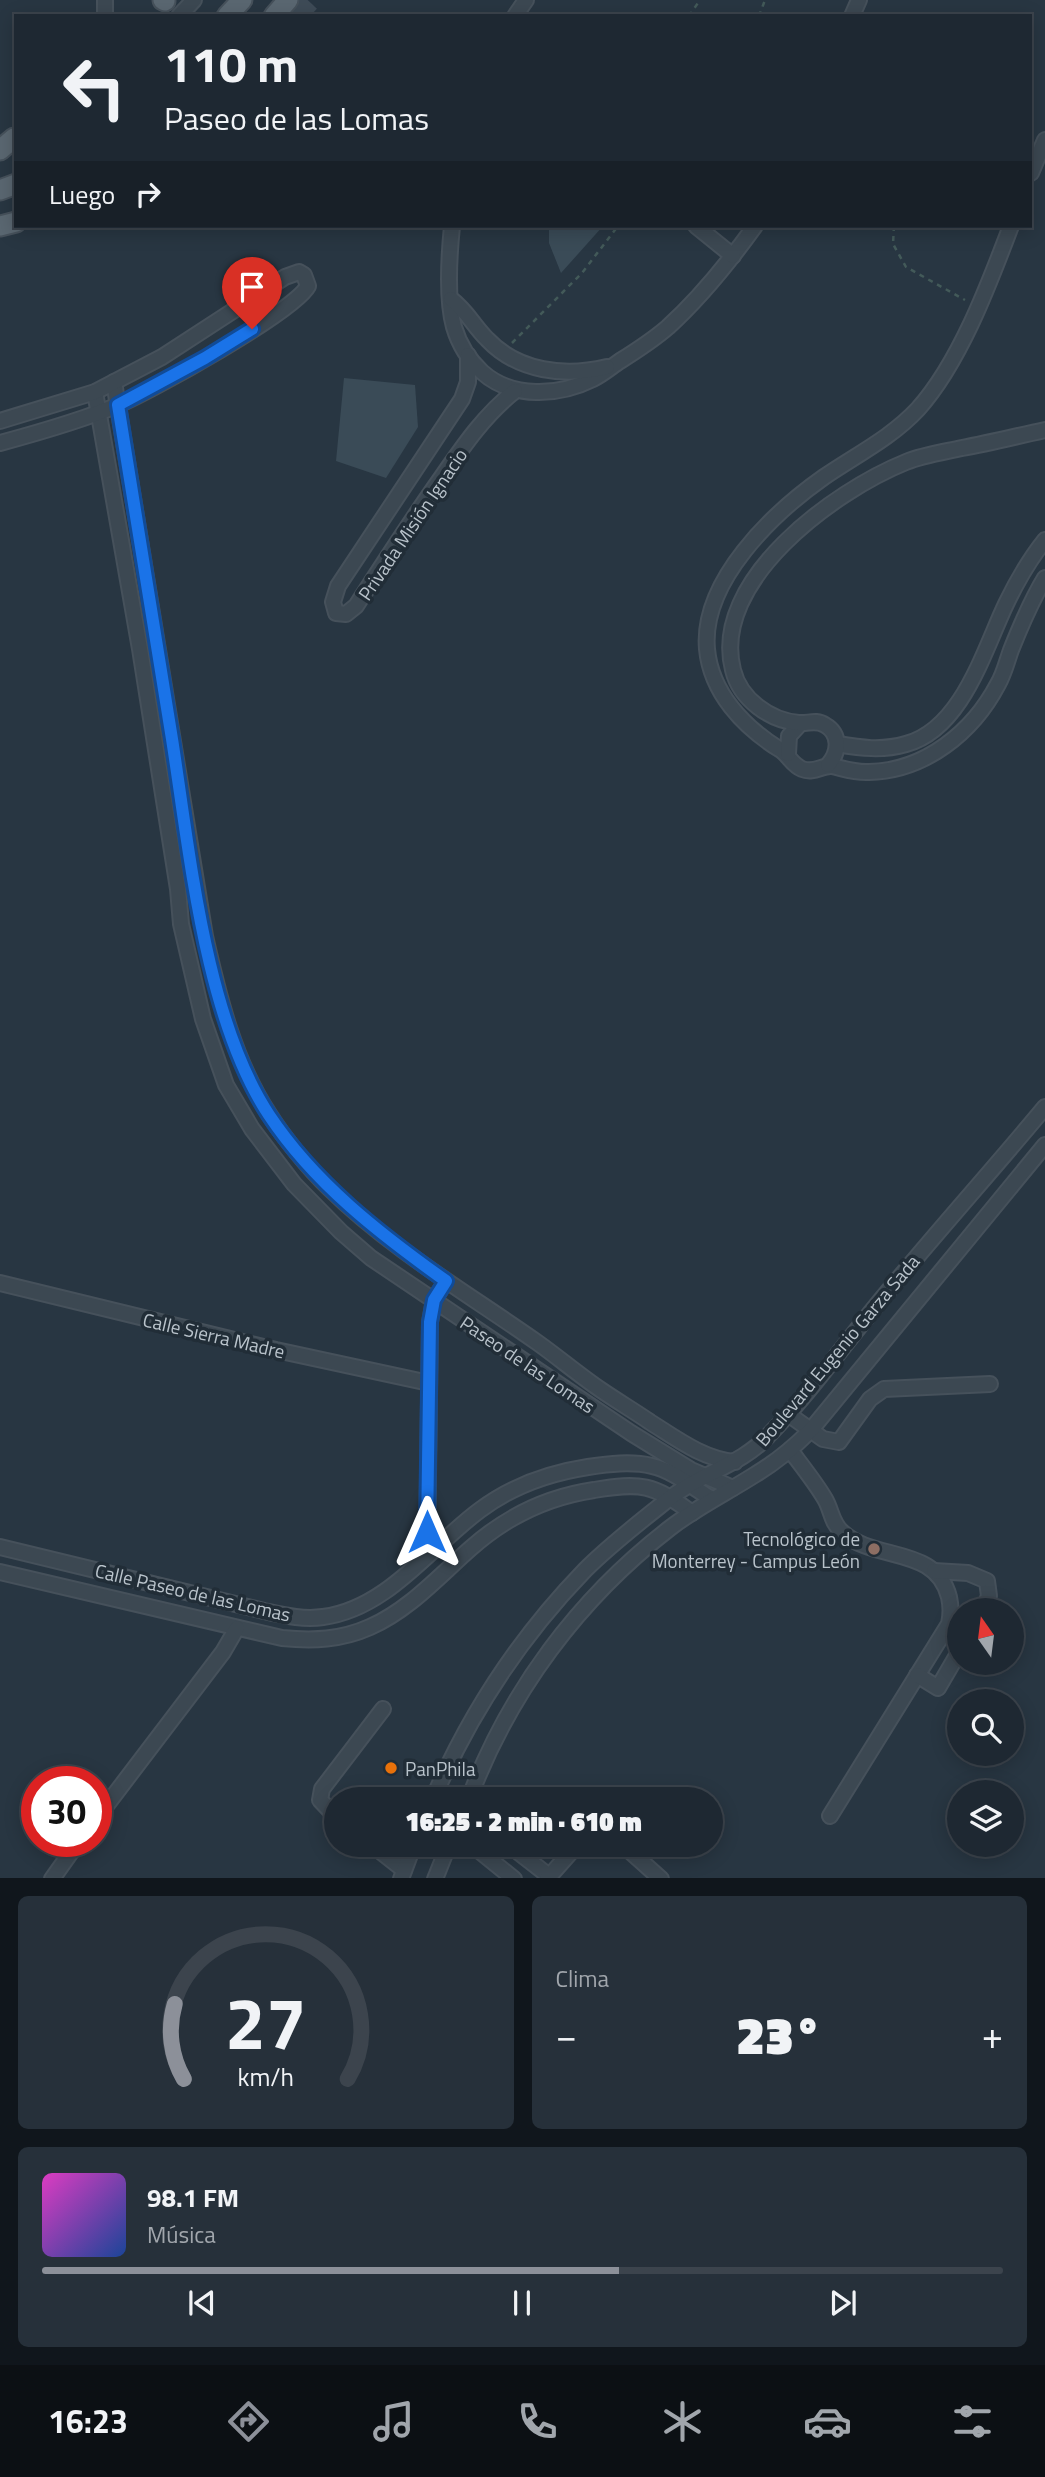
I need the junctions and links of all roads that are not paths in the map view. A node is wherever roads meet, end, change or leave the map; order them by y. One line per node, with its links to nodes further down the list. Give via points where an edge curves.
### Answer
1 (194, 0): 4 (street)
2 (242, 0): 5 (main road)
3 (288, 0): 6 (main road)
4 (181, 14)
5 (229, 14)
6 (276, 14)
7 (1045, 140): 8 (street)
8 (1032, 171)
9 (452, 228): 14 (street)
10 (698, 228): 13 (street)
11 (754, 228): 13 (street)
12 (1010, 228): 29 (street, via 978,307 920,407 894,432 825,476 779,513 726,579 710,609 707,652 715,680 742,721)
13 (733, 256): 16 (street, via 667,328)
14 (451, 299): 15 (street, via 453,325); 16 (street, via 502,353 526,366 580,371)
15 (468, 355): 18 (street, via 486,376); 18 (street, Privada Misión Ignacio, via 468,382 462,399 338,586 333,602 336,613 346,614 356,606 476,430)
16 (614, 365): 18 (street, via 563,390)
17 (114, 382): 19 (street); 20 (street, Paseo de las Lomas); 20 (street, via 162,357 289,275 299,272 307,279 308,286 296,301)
18 (515, 391)
19 (95, 392): 21 (street, Paseo de las Lomas); 22 (street)
20 (118, 405): 21 (street); 31 (street, Paseo de las Lomas)
21 (98, 412): 24 (street); 32 (street, Paseo de las Lomas)
22 (0, 421)
23 (1045, 430): 27 (street, via 909,460 873,476 809,519 763,568 735,614 729,637 733,671 739,686 764,711)
24 (0, 443)
25 (1045, 540): 28 (street, via 1020,575 973,678 946,718 909,744 874,750)
26 (1045, 578): 30 (street, via 999,682 974,720 953,741 916,762 885,771 850,771)
27 (801, 723): 28 (street, via 825,724); 29 (street, via 789,736)
28 (837, 744): 30 (street)
29 (788, 754): 30 (street, via 805,770)
30 (828, 765)
31 (195, 886): 32 (street); 35 (street, Paseo de las Lomas, via 214,977 237,1053 270,1116 328,1188)
32 (178, 889): 37 (street, Paseo de las Lomas, via 181,925 203,1019 238,1107 294,1184 341,1232)
33 (1045, 1107): 40 (street, Boulevard Eugenio Garza Sada)
34 (1045, 1145): 41 (street, Boulevard Eugenio Garza Sada)
35 (446, 1281): 37 (street); 43 (street, Paseo de las Lomas, via 675,1438 718,1460)
36 (0, 1283): 38 (street, Calle Sierra Madre)
37 (434, 1300): 38 (street); 45 (street, Paseo de las Lomas, via 631,1433)
38 (429, 1383): 53 (street)
39 (990, 1384): 41 (street, via 884,1389 870,1399 839,1442)
40 (788, 1414): 41 (street); 43 (street, Boulevard Eugenio Garza Sada, via 767,1438)
41 (810, 1431): 42 (street, Boulevard Eugenio Garza Sada)
42 (790, 1450): 47 (street, Boulevard Eugenio Garza Sada); 54 (street, via 830,1504 831,1518 850,1539)
43 (735, 1462): 45 (street, Boulevard Eugenio Garza Sada)
44 (565, 1471): 46 (street, Calle Paseo de las Lomas, via 608,1464 652,1465); 48 (street); 53 (street, Calle Paseo de las Lomas, via 499,1497)
45 (706, 1476): 46 (street, Boulevard Eugenio Garza Sada); 47 (street, Paseo de las Lomas)
46 (687, 1485): 49 (street, Boulevard Eugenio Garza Sada); 50 (street, Calle Paseo de las Lomas)
47 (733, 1488): 50 (street, Boulevard Eugenio Garza Sada)
48 (569, 1494): 49 (street, Calle Paseo de las Lomas, via 632,1485); 57 (street, Calle Paseo de las Lomas, via 505,1522 411,1601 371,1627 307,1640)
49 (671, 1497): 51 (street, Calle Paseo de las Lomas); 61 (street, Boulevard Eugenio Garza Sada, via 586,1570 533,1630 478,1710)
50 (712, 1499): 51 (street, Boulevard Eugenio Garza Sada)
51 (692, 1513): 62 (street, Boulevard Eugenio Garza Sada, via 615,1576 555,1641 514,1703)
52 (0, 1547): 53 (street, Calle Paseo de las Lomas, via 306,1618 343,1613 363,1604)
53 (427, 1554)
54 (934, 1571): 56 (street, via 968,1573 987,1581); 59 (street, via 947,1590 951,1617)
55 (0, 1572): 57 (street, Calle Paseo de las Lomas)
56 (988, 1598)
57 (237, 1628): 63 (street)
58 (947, 1673): 59 (street, via 938,1688)
59 (917, 1675): 65 (street)
60 (383, 1709): 64 (street, via 322,1789)
61 (439, 1787)
62 (474, 1787)
63 (112, 1798)
64 (324, 1804)
65 (830, 1816)
66 (67, 1857): 76 (street)
67 (384, 1857): 74 (street)
68 (409, 1857): 74 (street)
69 (444, 1857): 77 (street)
70 (487, 1857): 78 (street)
71 (524, 1857): 75 (street)
72 (566, 1857): 75 (street)
73 (637, 1857): 79 (street)
74 (402, 1874)
75 (548, 1877)
76 (52, 1878)
77 (435, 1878)
78 (514, 1878)
79 (661, 1878)

